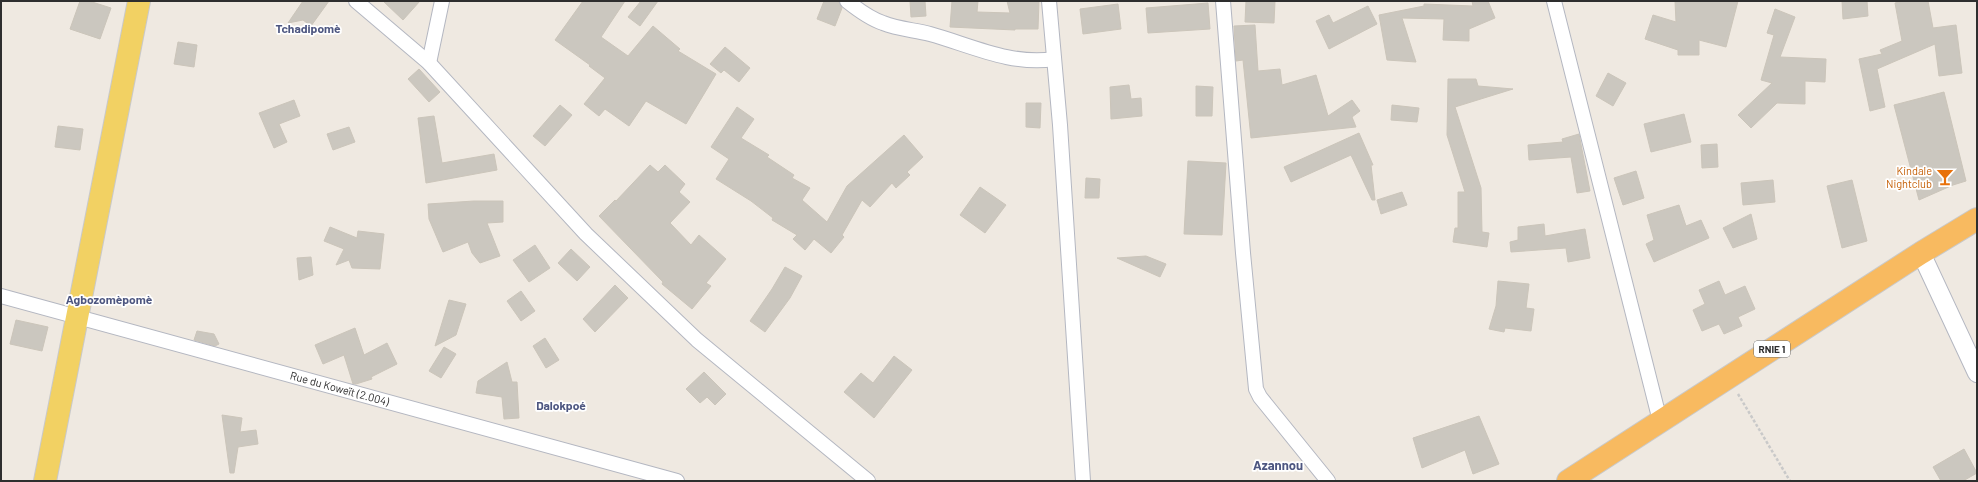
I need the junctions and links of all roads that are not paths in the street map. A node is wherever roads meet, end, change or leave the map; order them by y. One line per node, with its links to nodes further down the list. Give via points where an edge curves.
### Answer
1 (139, 1): 13 (main road)
2 (356, 1): 9 (street)
3 (442, 1): 9 (street)
4 (847, 1): 8 (street, via 881,23 897,28 930,34 1019,59 1037,62)
5 (1049, 1): 8 (street)
6 (1223, 1): 20 (street, via 1256,389)
7 (1554, 1): 15 (street)
8 (1054, 59): 19 (street)
9 (429, 63): 18 (street, via 586,234 691,334)
10 (1977, 219): 11 (highway, RNIE 1)
11 (1922, 253): 14 (street); 15 (highway, RNIE 1)
12 (1, 296): 13 (street, Rue du Koweït (2.004))
13 (76, 316): 16 (main road); 17 (street, Rue du Koweït (2.004))
14 (1977, 374)
15 (1660, 421): 21 (highway, RNIE 1)
16 (45, 481)
17 (677, 481)
18 (868, 481)
19 (1083, 481)
20 (1328, 481)
21 (1568, 481)

